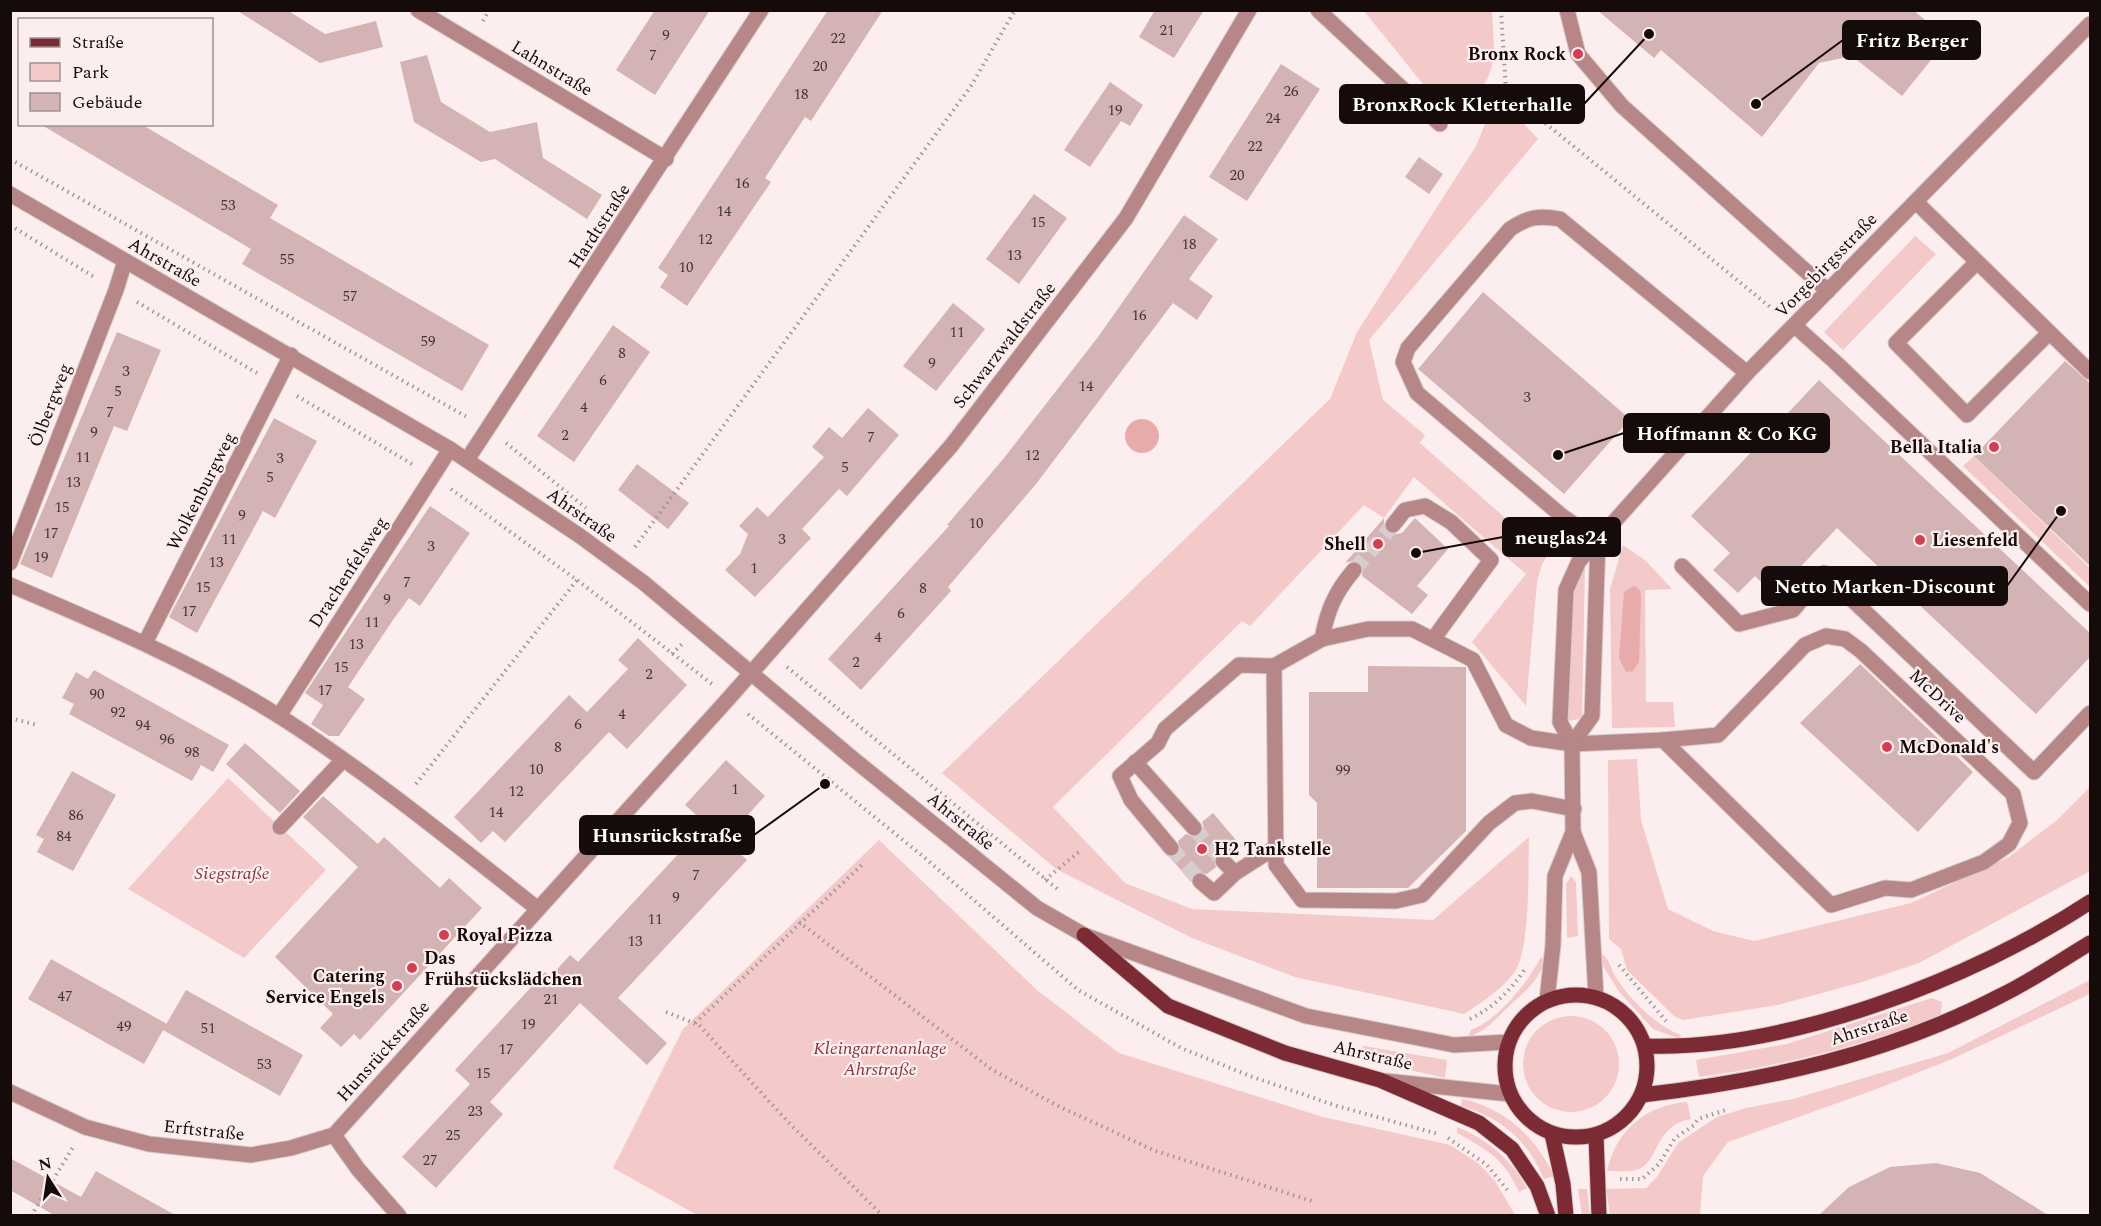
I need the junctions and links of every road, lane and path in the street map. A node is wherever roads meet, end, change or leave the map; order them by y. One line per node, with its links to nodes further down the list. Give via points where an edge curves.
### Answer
1 (418, 10): 11 (street, Lahnstraße)
2 (761, 10): 11 (street, Hardtstraße)
3 (1015, 10): 26 (path, via 971,86)
4 (1249, 10): 37 (street, Schwarzwaldstraße, via 1126,218 951,446)
5 (1318, 10): 10 (street)
6 (1501, 10): 9 (path)
7 (1567, 10): 16 (street, via 1578,54 1622,106)
8 (2091, 24): 13 (street, Vorgebirgsstraße)
9 (1506, 91): 10 (path); 17 (path)
10 (1440, 124)
11 (666, 159): 23 (street, Hardtstraße)
12 (10, 194): 14 (street, Ahrstraße)
13 (1916, 201): 15 (street); 16 (street, Vorgebirgsstraße)
14 (124, 261): 19 (street, Ahrstraße); 27 (street, Ölbergweg)
15 (1976, 262): 18 (street); 18 (street, via 1896,343 1967,415)
16 (1828, 291): 17 (street, Vorgebirgsstraße)
17 (1795, 326): 21 (street, Vorgebirgsstraße); 32 (street)
18 (2049, 333): 20 (street)
19 (291, 355): 22 (street, Ahrstraße); 35 (street, Wolkenburgweg)
20 (2091, 372)
21 (1747, 373): 25 (street, Vorgebirgsstraße); 25 (street, via 1560,219 1541,215 1510,229 1408,348 1403,362 1417,393 1562,516)
22 (450, 449): 23 (street, Ahrstraße); 39 (street, Drachenfelsweg)
23 (467, 460): 37 (street, Ahrstraße, via 644,583)
24 (1393, 525): 33 (street, via 1405,510 1425,506 1451,522 1491,560)
25 (1598, 541): 43 (street, via 1592,716); 43 (street, Vorgebirgsstraße, via 1579,561 1566,590 1560,722)
26 (634, 547)
27 (10, 563)
28 (1682, 566): 38 (street, via 1739,624 1793,610 1824,573 2034,772)
29 (1354, 570): 34 (street, via 1338,589 1327,612)
30 (577, 580): 46 (path)
31 (10, 585): 35 (street)
32 (2091, 604)
33 (1434, 638): 34 (street, via 1412,628 1368,629); 43 (street, via 1473,660 1506,725 1531,738)
34 (1322, 639): 36 (street)
35 (145, 643): 39 (street)
36 (1275, 666): 45 (street, via 1239,665 1165,729 1158,743); 51 (street)
37 (751, 674): 60 (street, Hunsrückstraße); 62 (street, Ahrstraße, via 1037,908)
38 (2091, 713)
39 (279, 716): 44 (street)
40 (10, 718): 41 (path)
41 (37, 725)
42 (1663, 740): 42 (street, McDrive, via 1718,735 1805,645 1826,636 1845,639 2013,794 2020,823 2009,844 1984,862 1911,890 1885,888 1831,905); 43 (street)
43 (1572, 744): 47 (street, Vorgebirgsstraße)
44 (342, 761): 46 (street); 48 (street)
45 (1135, 762): 49 (street); 52 (street, via 1120,776 1131,800)
46 (401, 802): 60 (street)
47 (1574, 809): 50 (street, Vorgebirgsstraße); 51 (street, via 1532,801 1515,803 1489,823 1422,895 1396,901 1302,900 1276,865)
48 (280, 827)
49 (1194, 828)
50 (1573, 832): 65 (street, Vorgebirgsstraße, via 1589,872); 66 (street, Vorgebirgsstraße, via 1555,876)
51 (1276, 847): 56 (street)
52 (1171, 848)
53 (1081, 850): 57 (path)
54 (1223, 861): 56 (street)
55 (865, 862): 61 (path)
56 (1234, 873): 58 (street, via 1214,893)
57 (1046, 880)
58 (1200, 881)
59 (2091, 902): 71 (main road, Ahrstraße, via 1988,960 1897,999 1775,1033 1685,1047)
60 (538, 909): 79 (street, Hunsrückstraße)
61 (799, 922): 68 (path); 84 (path, via 991,1070 1046,1100 1153,1150)
62 (1084, 934): 70 (street, Ahrstraße, via 1306,1016 1454,1046); 72 (main road, Ahrstraße, via 1167,1006 1285,1053)
63 (2091, 943): 75 (main road, Ahrstraße, via 2000,997 1911,1036 1788,1073)
64 (1617, 963): 69 (path)
65 (1596, 997): 66 (main road, via 1571,995); 71 (main road, via 1612,1004 1632,1021)
66 (1547, 1000): 70 (main road, via 1516,1026)
67 (666, 1012): 68 (path)
68 (695, 1023): 87 (path)
69 (1673, 1028)
70 (1508, 1042): 74 (main road, via 1504,1062)
71 (1645, 1046): 75 (main road, via 1647,1079)
72 (1380, 1080): 74 (street, Ahrstraße); 88 (main road, via 1479,1123 1512,1149 1537,1186)
73 (10, 1092): 77 (street, Erftstraße)
74 (1509, 1094): 78 (main road, via 1521,1112)
75 (1641, 1095): 80 (main road, via 1626,1117)
76 (1698, 1119): 82 (path, via 1675,1138 1659,1164 1642,1179)
77 (85, 1127): 79 (street, Erftstraße, via 149,1144 251,1155); 85 (path)
78 (1552, 1134): 80 (main road, via 1575,1138); 89 (main road)
79 (334, 1135): 86 (street)
80 (1596, 1135): 90 (main road)
81 (1448, 1138): 83 (path, via 1487,1165)
82 (1613, 1179)
83 (1515, 1200)
84 (1315, 1202)
85 (31, 1215)
86 (399, 1215)
87 (883, 1215)
88 (1548, 1215)
89 (1566, 1215)
90 (1599, 1215)

